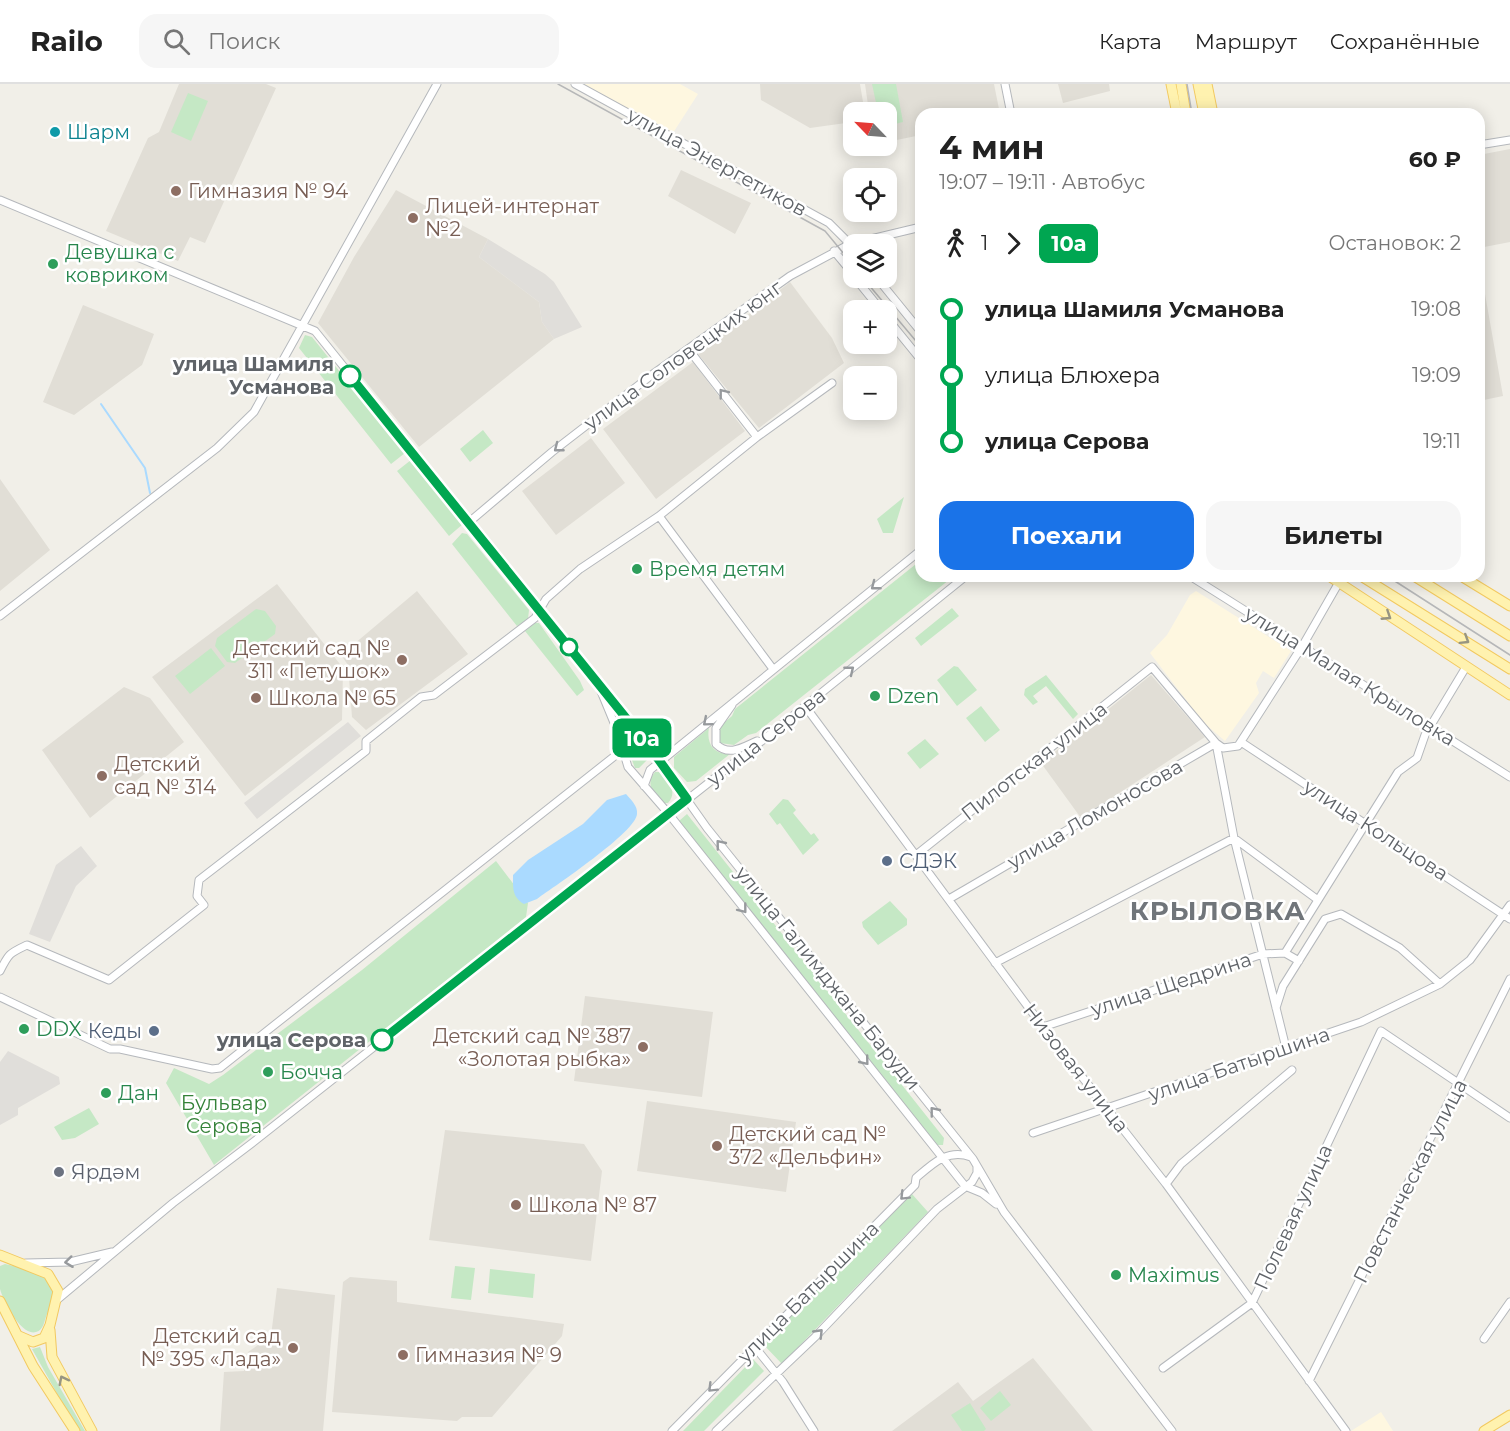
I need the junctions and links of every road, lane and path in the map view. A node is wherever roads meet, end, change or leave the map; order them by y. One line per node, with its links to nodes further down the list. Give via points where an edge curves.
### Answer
1 (437, 84): 26 (street)
2 (575, 84): 18 (street, улица Энергетиков, via 829,223)
3 (1005, 84): 8 (street)
4 (1171, 84): 9 (main road)
5 (1180, 84): 10 (main road)
6 (1197, 84): 11 (main road)
7 (1207, 84): 12 (main road)
8 (1010, 108)
9 (1176, 108)
10 (1185, 108)
11 (1203, 108)
12 (1212, 108)
13 (1510, 140): 14 (street)
14 (1485, 144)
15 (0, 200): 26 (street, улица Галимджана Баруди)
16 (915, 229): 17 (street, улица Соловецких юнг)
17 (896, 234)
18 (843, 237)
19 (843, 248): 20 (street, улица Соловецких юнг)
20 (834, 251): 21 (street); 28 (street, улица Соловецких юнг, via 790,276)
21 (843, 262)
22 (864, 288): 24 (street)
23 (885, 288): 25 (street)
24 (873, 300)
25 (915, 325)
26 (302, 326): 33 (street, улица Галимджана Баруди, via 315,331); 44 (street, via 254,412 233,435)
27 (897, 331): 29 (street)
28 (688, 350): 31 (street, one-way to 28); 33 (street, улица Соловецких юнг, one-way to 33, via 594,420)
29 (915, 353)
30 (832, 383): 31 (street)
31 (757, 437): 32 (street)
32 (659, 516): 43 (street, via 580,569 546,599); 48 (street)
33 (468, 523): 43 (street, улица Галимджана Баруди)
34 (915, 555): 48 (street, one-way to 48)
35 (959, 582): 53 (street, улица Серова, one-way to 35)
36 (1200, 582): 46 (street, улица Малая Крыловка)
37 (1336, 582): 41 (main road)
38 (1371, 582): 49 (main road, one-way to 49)
39 (1424, 582): 45 (main road)
40 (1471, 582): 42 (main road)
41 (1338, 584): 46 (street); 47 (main road, one-way to 47)
42 (1510, 606)
43 (539, 611): 50 (street, улица Галимджана Баруди); 75 (street, via 434,695 421,697 366,741 366,751 199,880 196,896 204,905 109,980 27,945 8,955)
44 (0, 616)
45 (1510, 636)
46 (1303, 645): 54 (street, улица Малая Крыловка); 56 (street)
47 (1466, 667): 51 (main road); 54 (street)
48 (773, 669): 52 (street)
49 (1510, 669)
50 (593, 676): 59 (street, улица Галимджана Баруди); 61 (street, улица Галимджана Баруди, via 628,767)
51 (1510, 695)
52 (736, 697): 55 (street, via 716,728 716,744 734,751); 59 (street, one-way to 59)
53 (805, 706): 55 (street, улица Серова); 66 (street, Низовая улица)
54 (1430, 727): 60 (street, улица Малая Крыловка); 64 (street, via 1417,758 1398,772)
55 (768, 736): 62 (street, улица Серова)
56 (1241, 742): 57 (street, улица Ломоносова, via 1230,749); 64 (street, улица Кольцова)
57 (1216, 743): 65 (street); 66 (street, Пилотская улица, via 1152,667); 67 (street, улица Ломоносова)
58 (616, 754): 78 (street, via 220,1068 110,1049)
59 (660, 761): 61 (street, via 650,770); 62 (street, улица Галимджана Баруди)
60 (1510, 777)
61 (644, 786): 63 (street, улица Галимджана Баруди)
62 (687, 799): 63 (street, улица Серова); 87 (street, улица Галимджана Баруди, one-way to 62)
63 (668, 813): 88 (street, улица Галимджана Баруди, one-way to 88); 93 (street, улица Серова)
64 (1366, 824): 68 (street); 70 (street, улица Кольцова)
65 (1234, 838): 68 (street); 72 (street); 74 (street)
66 (916, 855): 67 (street, Низовая улица)
67 (949, 899): 74 (street, Низовая улица)
68 (1318, 900): 71 (street)
69 (1510, 905): 70 (street)
70 (1507, 916): 77 (street, via 1470,960)
71 (1285, 953): 72 (street, улица Щедрина); 73 (street)
72 (1263, 954): 79 (street); 80 (street, улица Щедрина)
73 (1299, 961): 77 (street, via 1325,919 1341,914 1400,948); 79 (street, via 1283,986)
74 (995, 963): 80 (street, Низовая улица)
75 (0, 971)
76 (1510, 979): 83 (street, Повстанческая улица)
77 (1440, 984): 81 (street, улица Батыршина, via 1361,1022)
78 (0, 997)
79 (1275, 1010): 81 (street)
80 (1042, 1026): 84 (street, Низовая улица)
81 (1286, 1048): 84 (street, улица Батыршина)
82 (1292, 1070): 90 (street, via 1181,1164)
83 (1459, 1084): 85 (street); 100 (street, Полевая улица, via 1381,1031); 107 (street, Повстанческая улица)
84 (1107, 1109): 86 (street, улица Батыршина); 90 (street, Низовая улица)
85 (1510, 1118)
86 (1034, 1132)
87 (971, 1156): 88 (street); 89 (street, улица Галимджана Баруди)
88 (944, 1157): 91 (street, улица Галимджана Баруди); 104 (street, улица Батыршина, one-way to 104, via 916,1178 915,1185)
89 (976, 1164): 91 (street, via 976,1176); 92 (street, улица Галимджана Баруди)
90 (1166, 1184): 100 (street, Низовая улица)
91 (965, 1186): 92 (street, via 987,1197); 106 (street, улица Батыршина, one-way to 91, via 937,1209)
92 (1004, 1212): 114 (street)
93 (112, 1252): 95 (street, улица Серова, one-way to 95, via 70,1262); 97 (street, улица Серова)
94 (0, 1255): 95 (main road)
95 (22, 1262): 96 (main road); 97 (main road, via 48,1274 56,1283)
96 (0, 1263)
97 (58, 1299): 101 (main road)
98 (0, 1300): 102 (main road)
99 (1510, 1302): 103 (street)
100 (1252, 1304): 105 (street, Полевая улица); 107 (street, Низовая улица)
101 (50, 1325): 102 (main road, via 44,1338 37,1342); 110 (main road, one-way to 101, via 52,1357)
102 (19, 1336): 109 (main road, via 33,1366)
103 (1484, 1340)
104 (753, 1346): 106 (street); 111 (street, улица Батыршина, one-way to 111)
105 (1163, 1368)
106 (776, 1373): 112 (street, улица Батыршина); 113 (street)
107 (1309, 1381): 115 (street, Низовая улица)
108 (1510, 1414): 116 (main road)
109 (75, 1431)
110 (92, 1431)
111 (672, 1431)
112 (716, 1431)
113 (814, 1431)
114 (1172, 1431)
115 (1346, 1431)
116 (1484, 1431)

